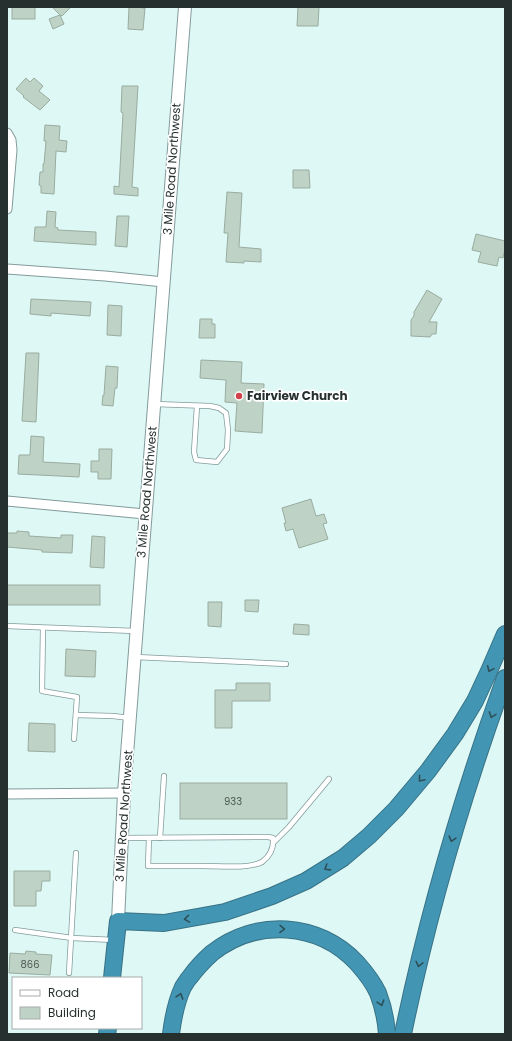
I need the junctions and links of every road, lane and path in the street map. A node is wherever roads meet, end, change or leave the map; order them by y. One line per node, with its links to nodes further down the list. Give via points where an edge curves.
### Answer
1 (185, 7): 5 (main road, 3 Mile Road Northwest)
2 (7, 133): 3 (street, via 12,150)
3 (7, 209)
4 (7, 269): 5 (street)
5 (164, 282): 6 (main road, 3 Mile Road Northwest)
6 (154, 404): 7 (lane); 9 (main road, 3 Mile Road Northwest)
7 (197, 406): 7 (lane, via 219,408 226,413 227,449 217,462 196,460 194,452)
8 (7, 501): 9 (street)
9 (145, 514): 12 (main road, 3 Mile Road Northwest)
10 (7, 626): 11 (lane)
11 (43, 628): 12 (lane); 17 (lane, via 42,691 77,697)
12 (137, 631): 14 (main road, 3 Mile Road Northwest)
13 (505, 634): 29 (highway, one-way to 29, via 475,701 455,734 396,809 343,858 306,881 225,912 164,923)
14 (135, 658): 15 (lane); 18 (main road, 3 Mile Road Northwest)
15 (286, 664)
16 (505, 678): 37 (highway, one-way to 37, via 459,814 436,895)
17 (76, 715): 18 (lane); 19 (lane)
18 (130, 718): 22 (main road, 3 Mile Road Northwest)
19 (74, 739)
20 (164, 776): 26 (lane)
21 (329, 779): 27 (lane)
22 (124, 793): 23 (street); 24 (main road, 3 Mile Road Northwest)
23 (7, 794)
24 (122, 838): 25 (lane); 29 (main road, 3 Mile Road Northwest)
25 (149, 838): 26 (lane); 27 (lane, via 148,866 248,866 261,862 270,855)
26 (160, 838): 27 (lane, via 268,837 273,838)
27 (274, 842)
28 (76, 853): 31 (lane)
29 (118, 921): 32 (highway, 3 Mile Road Northwest)
30 (14, 930): 31 (lane)
31 (72, 938): 32 (lane); 33 (lane)
32 (116, 940): 34 (highway, 3 Mile Road Northwest)
33 (69, 973)
34 (112, 977)
35 (171, 1034): 36 (highway, one-way to 36, via 183,986 199,964 222,945 244,934 286,929 309,933 350,955 367,974 378,992 386,1019)
36 (387, 1034)
37 (403, 1034)

